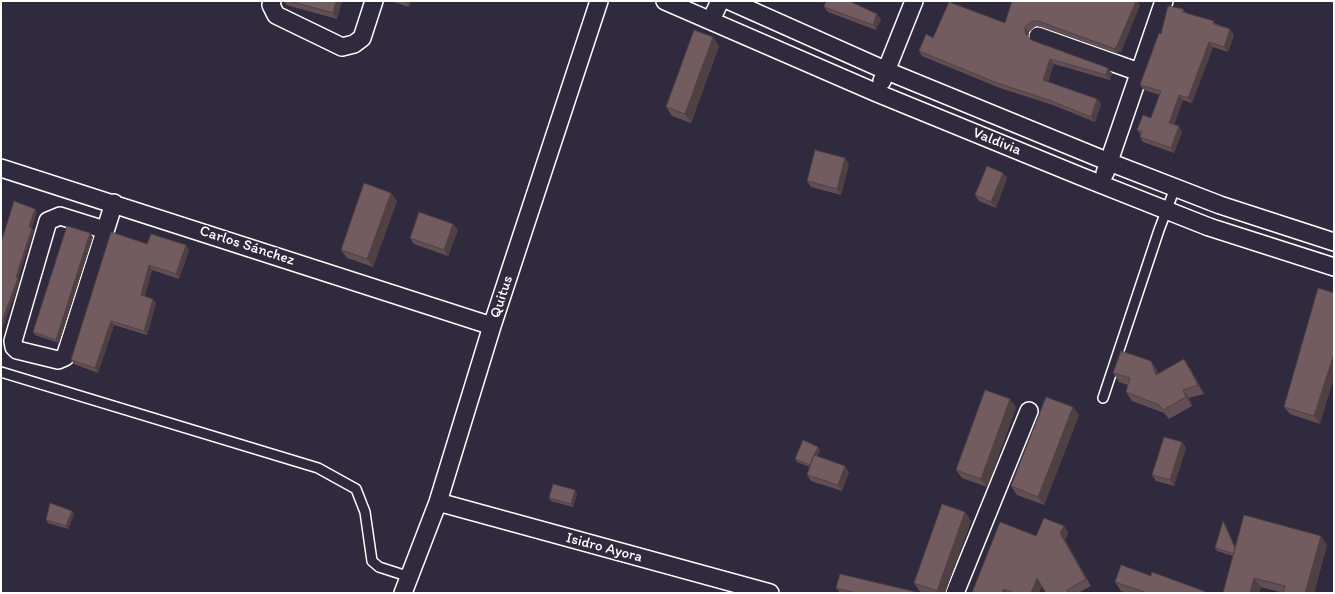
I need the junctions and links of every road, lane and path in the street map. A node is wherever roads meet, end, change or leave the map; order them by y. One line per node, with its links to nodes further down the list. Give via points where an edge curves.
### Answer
1 (272, 1): 2 (street, via 276,15 342,47 354,44 362,38)
2 (374, 1)
3 (599, 1): 23 (street, Quitus)
4 (665, 1): 9 (street, Valdivia)
5 (720, 1): 9 (street)
6 (730, 1): 11 (street, Valdivia)
7 (914, 1): 11 (street)
8 (1161, 2): 12 (street)
9 (711, 20): 13 (street, Valdivia)
10 (1038, 36): 12 (street)
11 (887, 71): 13 (street); 14 (street, Valdivia)
12 (1139, 72): 14 (street)
13 (877, 93): 16 (street, Valdivia)
14 (1109, 162): 16 (street); 17 (street, Valdivia)
15 (1, 168): 18 (street, Carlos Sánchez)
16 (1101, 184): 19 (street, Valdivia)
17 (1175, 188): 19 (lane); 21 (street, Valdivia)
18 (114, 204): 20 (street); 23 (street, Carlos Sánchez)
19 (1166, 210): 22 (street, Valdivia, via 1209,227); 25 (lane)
20 (105, 230): 20 (street, via 66,357 58,360 17,350 13,341 48,221 60,216)
21 (1334, 242)
22 (1334, 267)
23 (492, 326): 27 (street, Quitus)
24 (1, 372): 28 (lane, via 318,468 356,489 365,512 372,561 379,567)
25 (1103, 398)
26 (1029, 411): 31 (street)
27 (438, 502): 28 (street, Quitus); 30 (street, Isidro Ayora)
28 (410, 577): 29 (street, Quitus)
29 (403, 593)
30 (770, 593)
31 (955, 593)

